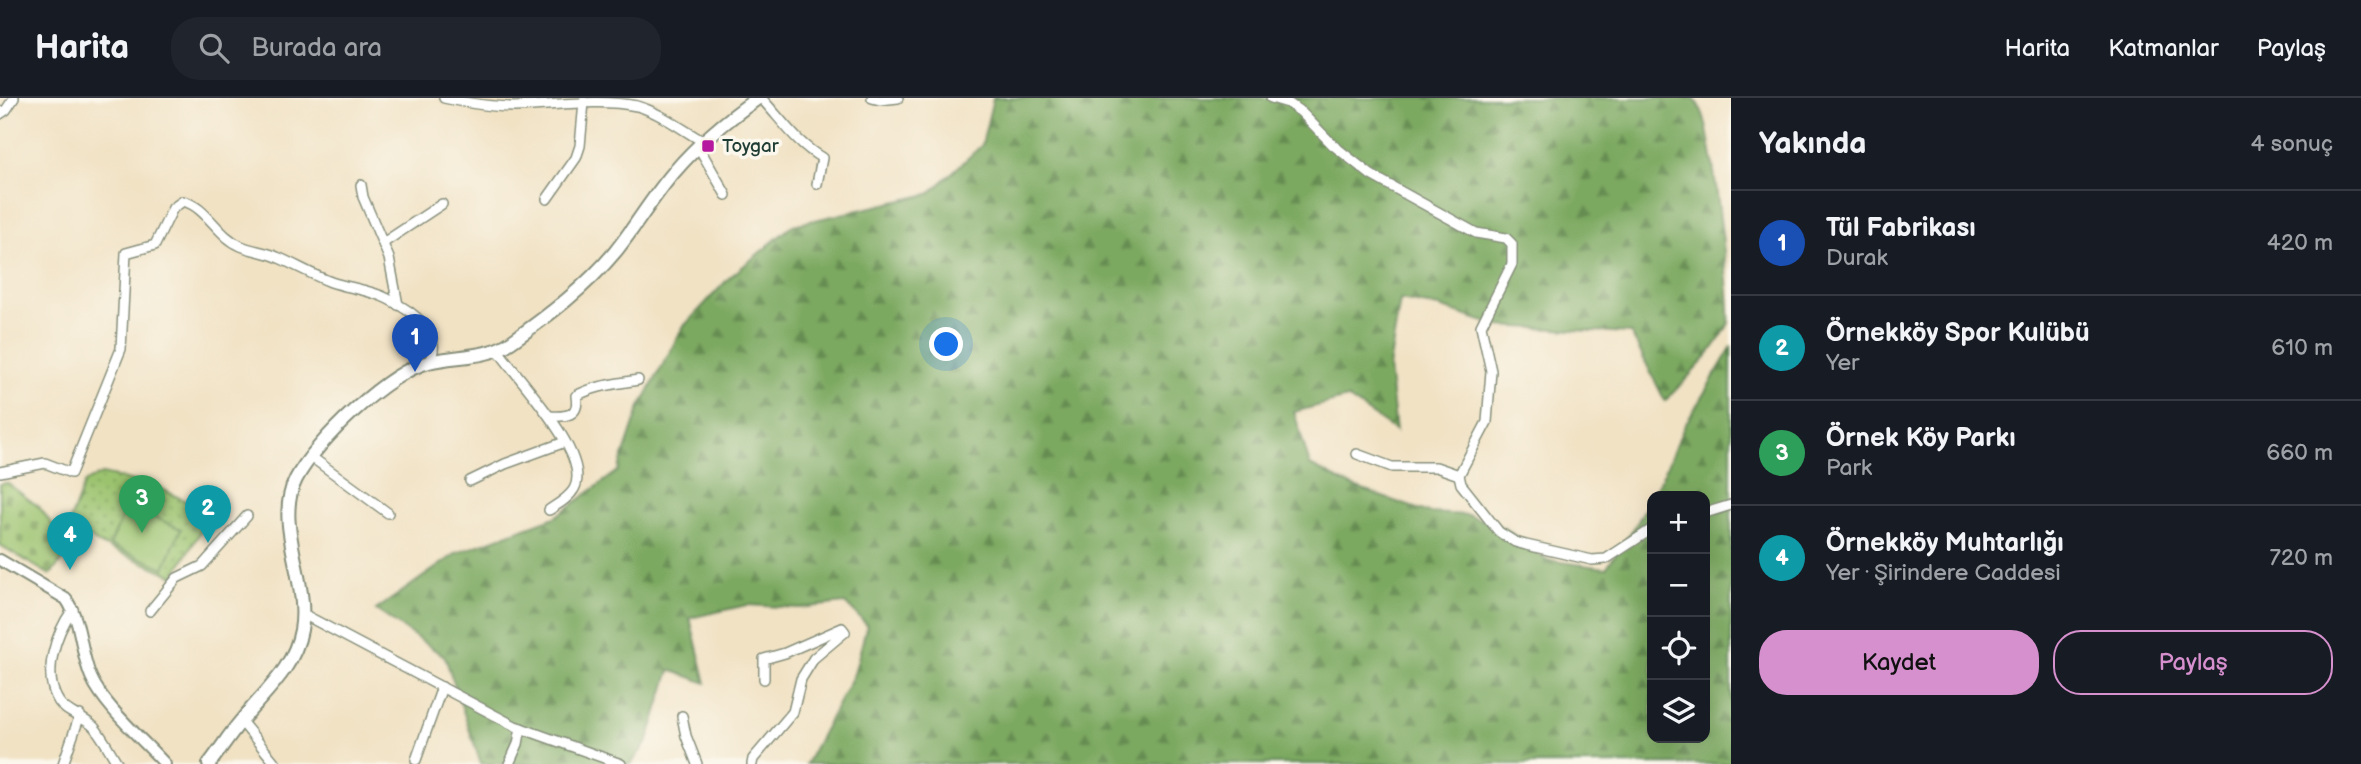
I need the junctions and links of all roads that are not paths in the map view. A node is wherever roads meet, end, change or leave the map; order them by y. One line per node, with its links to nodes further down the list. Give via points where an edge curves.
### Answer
1 (14, 98): 8 (street)
2 (444, 98): 7 (street, via 512,107)
3 (760, 98): 9 (main road); 11 (street, via 790,134 822,158)
4 (872, 98): 5 (street)
5 (898, 98)
6 (1270, 98): 25 (street, via 1301,112 1371,176 1476,233 1506,238 1512,244 1512,264 1481,326 1492,371 1487,422)
7 (584, 102): 9 (street, via 637,106); 13 (street, via 576,158)
8 (0, 114)
9 (701, 144): 12 (street); 17 (main road, via 674,172 614,253 544,318)
10 (362, 184): 15 (street)
11 (817, 184)
12 (726, 195)
13 (547, 199)
14 (442, 204): 15 (street)
15 (383, 243): 16 (street)
16 (398, 305): 18 (street, via 431,334 435,344); 24 (street, via 239,246 195,204 183,201 173,208 155,245 126,253 121,349 71,473 45,463)
17 (498, 349): 18 (main road); 20 (street)
18 (429, 362): 23 (main road, via 403,373 360,406)
19 (638, 380): 20 (street, via 583,392 576,396 576,409 569,416)
20 (550, 416): 21 (street)
21 (565, 442): 26 (street); 28 (street, via 574,459 576,487)
22 (1357, 454): 25 (street, via 1392,467 1436,467)
23 (310, 456): 30 (street); 38 (main road, via 293,487 288,513)
24 (0, 472)
25 (1459, 475): 32 (street, via 1461,484 1499,532 1515,542 1598,560 1612,557)
26 (470, 481)
27 (1731, 505): 29 (street)
28 (549, 510)
29 (1710, 511)
30 (388, 513)
31 (247, 516): 37 (street, via 202,566 177,578)
32 (1647, 532)
33 (0, 560): 35 (street)
34 (0, 569): 35 (street)
35 (21, 573): 36 (street, via 66,599)
36 (73, 609): 41 (street, via 54,645 52,673 60,704); 49 (street, via 91,677)
37 (150, 611)
38 (303, 614): 40 (street); 43 (main road, via 288,666)
39 (764, 679): 54 (street, via 764,659 842,628 845,632 814,658 801,679 793,712)
40 (442, 687): 44 (street); 45 (street)
41 (80, 715): 47 (street); 48 (street, via 96,729)
42 (682, 716): 53 (street)
43 (241, 721): 50 (main road); 51 (street)
44 (521, 728): 46 (street); 52 (street)
45 (416, 760)
46 (616, 763)
47 (64, 764)
48 (118, 764)
49 (164, 764)
50 (209, 764)
51 (276, 764)
52 (509, 764)
53 (697, 764)
54 (752, 764)

